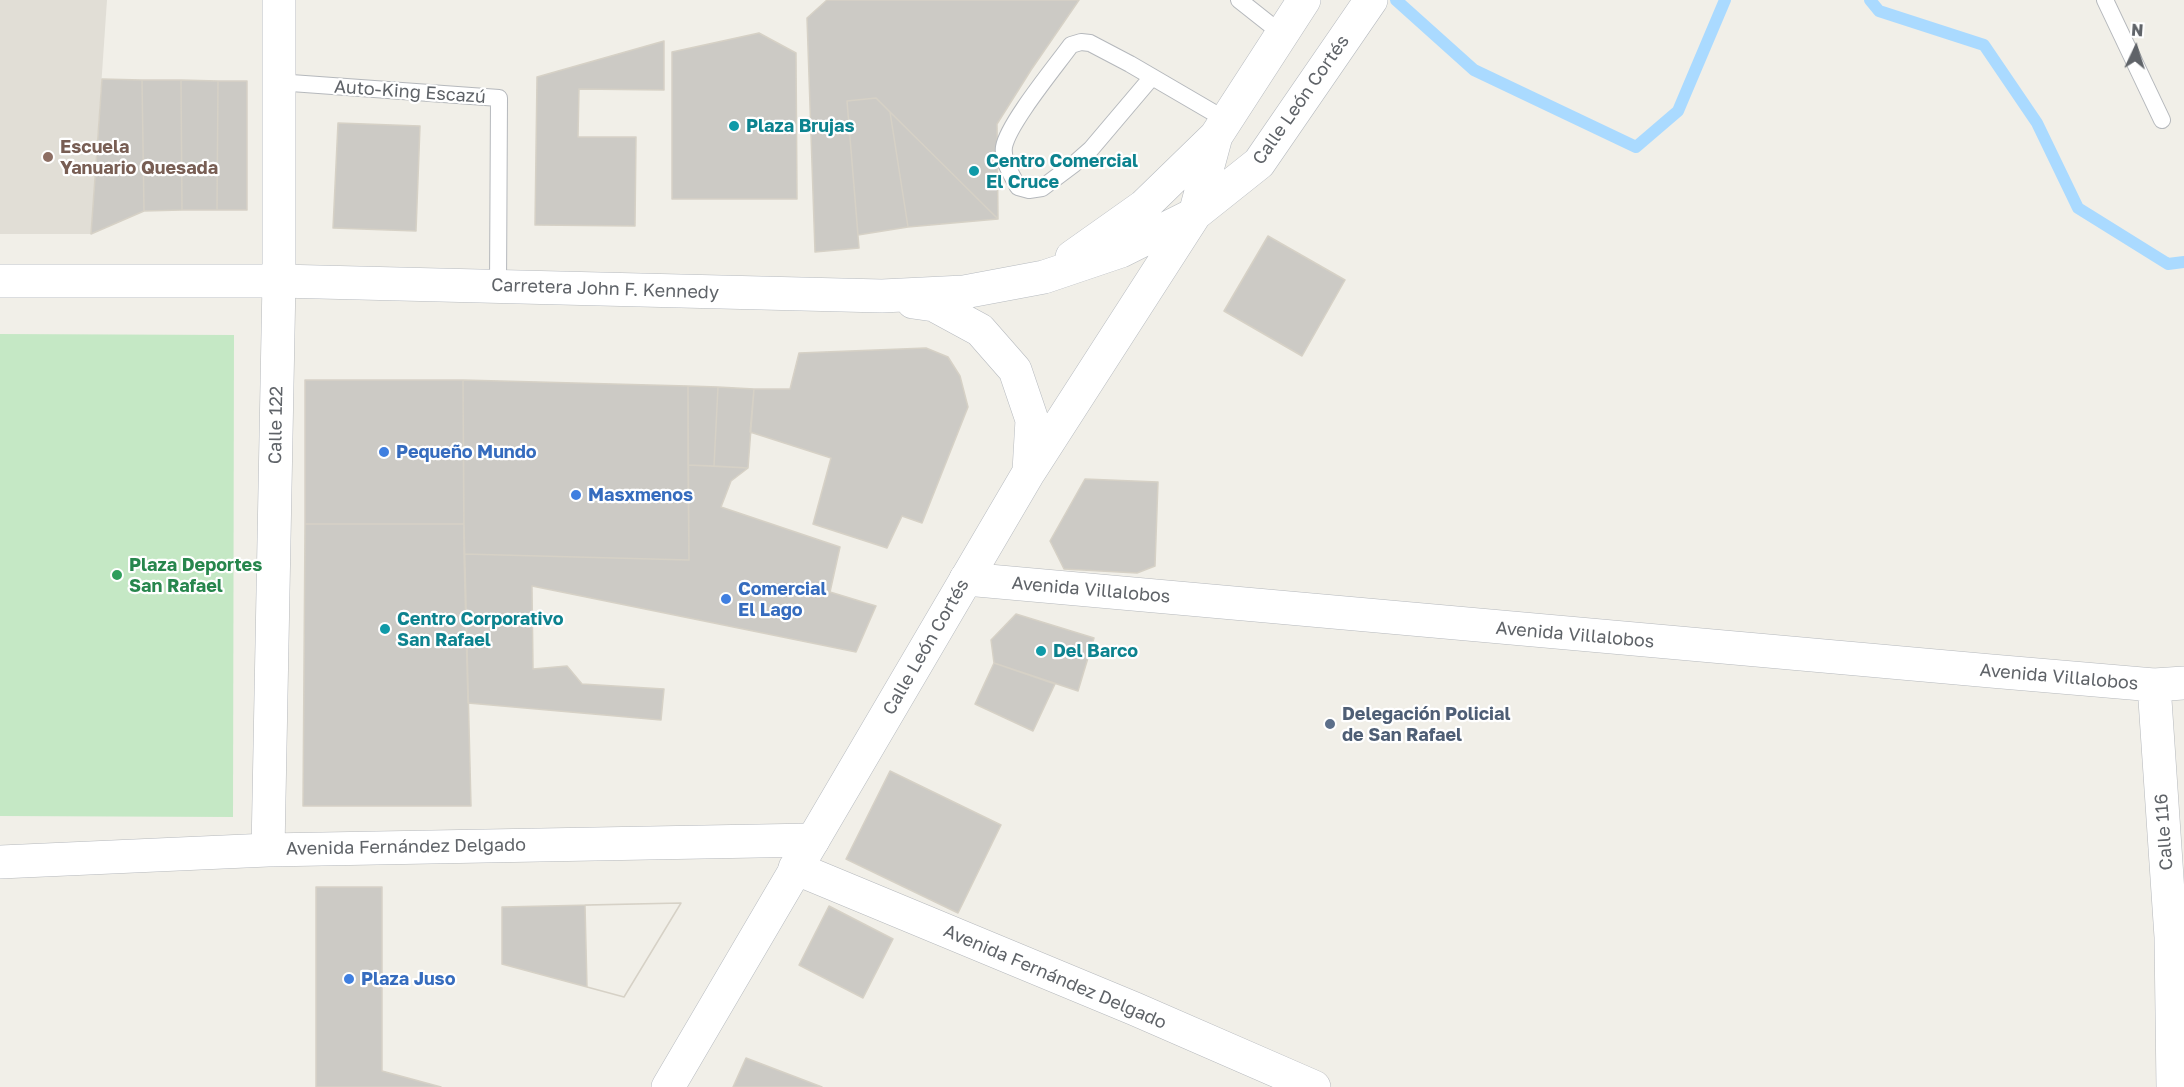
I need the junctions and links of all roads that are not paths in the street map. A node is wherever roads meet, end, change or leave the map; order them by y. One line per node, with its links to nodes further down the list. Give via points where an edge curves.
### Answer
1 (279, 0): 8 (street, Calle 122)
2 (1239, 0): 6 (lane)
3 (1304, 0): 6 (street, Calle León Cortés)
4 (1371, 0): 11 (street, Calle León Cortés, via 1258,163)
5 (2105, 0): 9 (lane)
6 (1282, 34): 10 (street, Calle León Cortés)
7 (1152, 77): 7 (lane, via 1091,149 1061,175 1042,188 1018,187 1007,166 1004,149 1010,130 1071,45 1090,43); 10 (lane)
8 (278, 82): 14 (street, Calle 122); 15 (lane, Auto-King Escazú, via 499,98)
9 (2162, 120)
10 (1221, 128): 11 (street, Calle León Cortés); 12 (street, via 1144,206)
11 (1195, 214): 12 (street, Carretera John F. Kennedy, via 1121,251); 17 (street, Calle León Cortés)
12 (1044, 277): 16 (street, Carretera John F. Kennedy, via 964,292)
13 (0, 280): 14 (street, Carretera John F. Kennedy)
14 (279, 281): 15 (street, Carretera John F. Kennedy); 21 (street, Calle 122)
15 (498, 286): 16 (street, Carretera John F. Kennedy)
16 (882, 296): 17 (street, via 934,305 980,330 1015,370 1032,420)
17 (1029, 472): 18 (street, Calle León Cortés)
18 (966, 579): 19 (street, Avenida Villalobos, via 1781,654); 20 (street, Calle León Cortés)
19 (2169, 684): 24 (street, Calle 116)
20 (813, 840): 21 (street, Avenida Fernández Delgado); 23 (street, Calle León Cortés)
21 (268, 850): 22 (street, Avenida Fernández Delgado)
22 (0, 862)
23 (795, 868): 25 (street, Calle León Cortés); 26 (street, Avenida Fernández Delgado)
24 (2178, 937): 27 (street, Calle 116)
25 (668, 1087)
26 (1314, 1087)
27 (2173, 1087)

